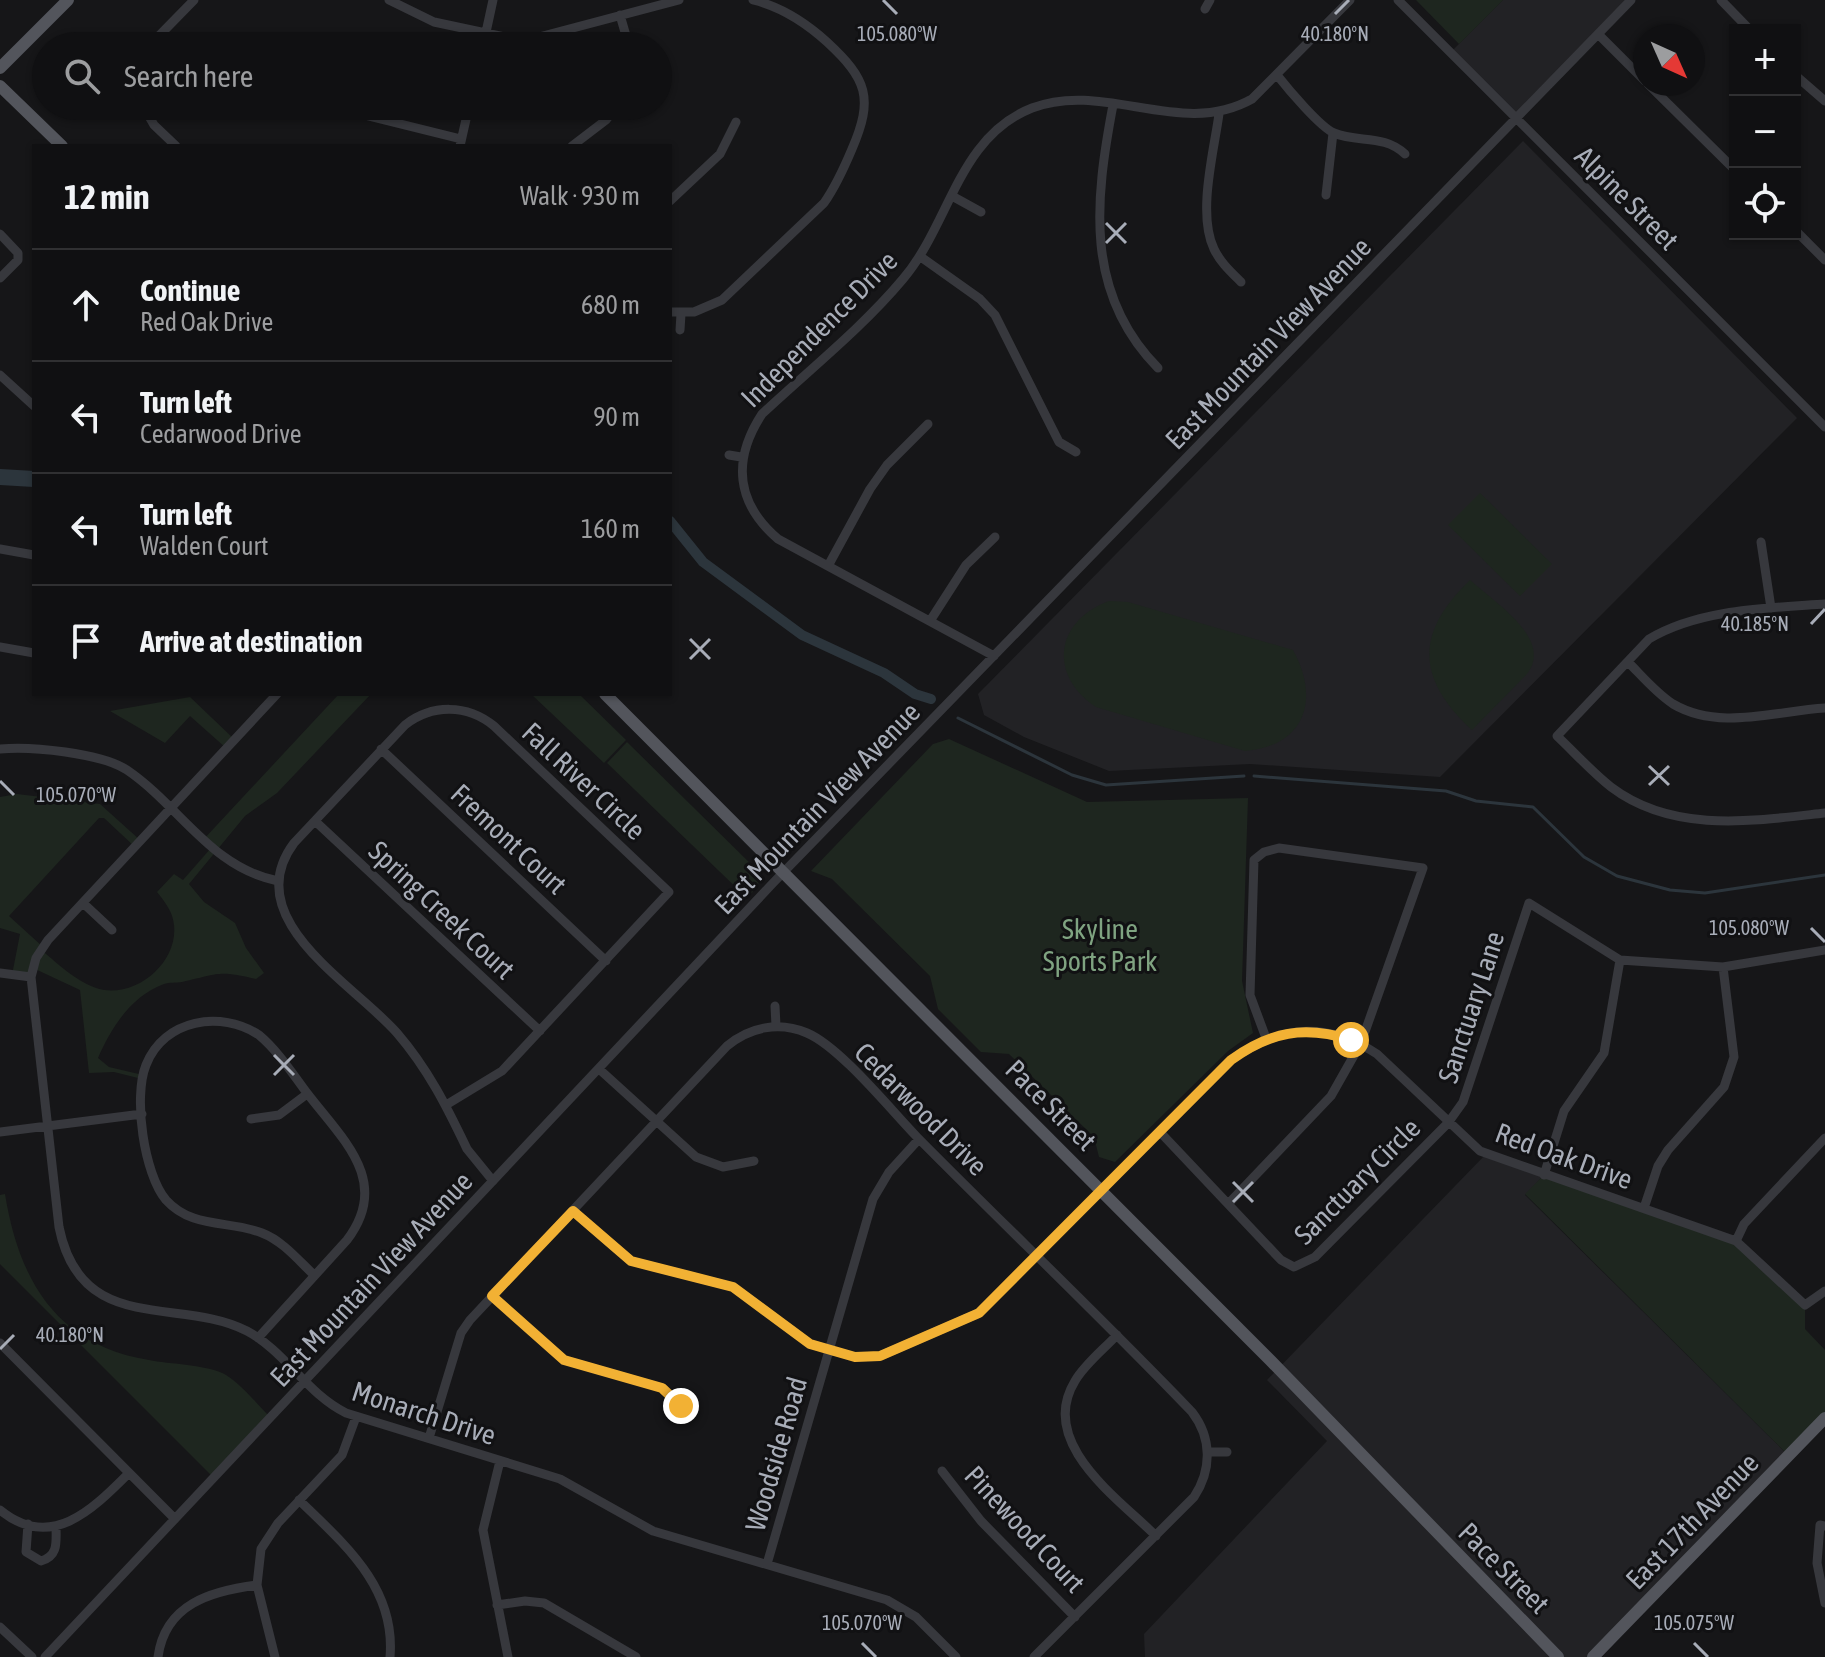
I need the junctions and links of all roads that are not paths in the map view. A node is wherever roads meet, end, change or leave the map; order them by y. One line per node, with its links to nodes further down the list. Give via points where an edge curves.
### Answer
1 (68, 0): 13 (main road)
2 (194, 0): 14 (street)
3 (389, 0): 15 (street)
4 (493, 0): 16 (street)
5 (679, 0): 11 (street)
6 (753, 0): 56 (street, via 809,25 852,64 863,88 866,117 824,203 722,300)
7 (1350, 0): 23 (street, Independence Drive)
8 (1398, 0): 31 (street, Alpine Street)
9 (1631, 0): 19 (street, East Mountain View Avenue)
10 (1721, 0): 12 (street)
11 (620, 15): 17 (street); 18 (street)
12 (1744, 24)
13 (36, 32)
14 (163, 32)
15 (460, 32)
16 (486, 32)
17 (564, 32)
18 (625, 32)
19 (1598, 34): 22 (street); 31 (street, East Mountain View Avenue)
20 (32, 36): 21 (main road)
21 (0, 68)
22 (1633, 68)
23 (1277, 75): 29 (street, Independence Drive, via 1252,99); 38 (street)
24 (1801, 80): 27 (street)
25 (0, 86): 30 (main road)
26 (1661, 96): 44 (street)
27 (1825, 101)
28 (1113, 105): 29 (street, Independence Drive); 46 (street, Independence Drive, via 1057,101 1016,116 978,148); 58 (street, via 1097,224 1099,250 1108,286 1136,345)
29 (1219, 114): 54 (street, via 1208,232 1223,263)
30 (32, 117)
31 (1516, 118): 62 (street, Alpine Street); 76 (street, East Mountain View Avenue)
32 (35, 120): 40 (main road)
33 (151, 120): 41 (street)
34 (380, 120): 39 (street)
35 (466, 120): 39 (street)
36 (606, 120): 42 (street)
37 (736, 122): 47 (street, via 720,154)
38 (1333, 133): 43 (street, via 1376,139); 45 (street)
39 (461, 142)
40 (60, 144)
41 (174, 144)
42 (575, 144)
43 (1405, 154)
44 (1733, 168)
45 (1326, 195)
46 (952, 196): 48 (street); 51 (street, Independence Drive)
47 (672, 199)
48 (981, 212)
49 (0, 234): 53 (street, via 18,260)
50 (1801, 236): 52 (street)
51 (921, 257): 63 (street, via 995,315 1059,442); 65 (street, Independence Drive, via 890,294 762,414)
52 (1825, 260)
53 (0, 278)
54 (1241, 282)
55 (672, 312): 56 (street)
56 (681, 314): 57 (street)
57 (680, 330)
58 (1158, 368)
59 (0, 375): 60 (street)
60 (32, 404)
61 (928, 424): 70 (street, via 870,489)
62 (1825, 427)
63 (1076, 452)
64 (729, 455): 65 (street)
65 (741, 457): 70 (street, via 745,490 757,517 778,539)
66 (995, 537): 73 (street, via 966,565)
67 (1761, 542): 72 (street)
68 (0, 549): 69 (street)
69 (32, 555)
70 (828, 566): 73 (street)
71 (1825, 604): 72 (street)
72 (1771, 608): 77 (street, via 1666,629)
73 (930, 621): 76 (street)
74 (0, 647): 75 (street)
75 (32, 653)
76 (994, 656): 86 (street, East Mountain View Avenue)
77 (1628, 662): 80 (street, via 1671,703 1706,717); 84 (street, via 1557,736 1612,787 1672,815 1729,823)
78 (272, 696): 83 (street)
79 (607, 696): 86 (main road, Pace Street)
80 (1825, 708)
81 (0, 749): 83 (street, via 35,749 113,763)
82 (381, 749): 85 (street, Fall River Circle); 92 (street, Fremont Court); 92 (street, Fall River Circle, via 419,716 463,710 487,721 571,798 669,892)
83 (170, 809): 87 (street, via 238,869); 88 (street)
84 (1825, 813)
85 (315, 821): 87 (street, Fall River Circle, via 288,851); 98 (street, Spring Creek Court)
86 (784, 872): 101 (street, East Mountain View Avenue); 116 (main road, Pace Street)
87 (278, 881): 103 (street, via 283,911 295,933 397,1034)
88 (83, 903): 89 (street); 95 (street, via 43,947)
89 (112, 930)
90 (1825, 950): 93 (street)
91 (1620, 960): 93 (street); 107 (street, Sanctuary Lane, via 1529,903 1463,1102); 114 (street, via 1604,1053 1564,1111)
92 (606, 961): 98 (street, Fall River Circle)
93 (1723, 967): 118 (street, via 1734,1057 1724,1087 1658,1166)
94 (0, 973): 95 (street)
95 (31, 977): 108 (street, Monarch Drive)
96 (775, 1006): 97 (street)
97 (776, 1026): 106 (street, via 736,1039); 112 (street, Cedarwood Drive, via 804,1031 820,1041)
98 (540, 1031): 103 (street, Fall River Circle, via 494,1078)
99 (1266, 1038): 100 (street, Red Oak Drive, via 1323,1031); 100 (street, via 1250,995 1251,878 1254,860 1279,848 1423,868); 110 (street, Red Oak Drive, via 1231,1060)
100 (1361, 1043): 107 (street, Red Oak Drive); 117 (street, via 1331,1096)
101 (599, 1069): 106 (street); 115 (street, East Mountain View Avenue)
102 (307, 1094): 104 (street, via 259,1035 231,1022 207,1020 182,1027 155,1050 142,1079); 105 (street, via 279,1115); 122 (street, via 354,1154 365,1185 356,1227)
103 (446, 1105): 115 (street, via 472,1158)
104 (142, 1114): 108 (street); 122 (street, via 153,1178 175,1208 198,1221 269,1236)
105 (251, 1119)
106 (656, 1121): 113 (street, via 705,1162 728,1167); 119 (street)
107 (1448, 1123): 114 (street, Red Oak Drive, via 1480,1151); 117 (street, Sanctuary Circle, via 1306,1264 1294,1267 1281,1260)
108 (45, 1125): 109 (street); 126 (street, Monarch Drive, via 61,1236 88,1282 130,1307 226,1324)
109 (0, 1132)
110 (1160, 1132): 116 (street, Red Oak Drive); 117 (street, Sanctuary Circle)
111 (1825, 1138): 120 (street, via 1744,1224)
112 (919, 1139): 121 (street, Cedarwood Drive); 128 (street, Woodside Road, via 873,1199)
113 (754, 1161)
114 (1544, 1175): 118 (street, Red Oak Drive)
115 (493, 1181): 129 (street, East Mountain View Avenue)
116 (1102, 1190): 121 (street, Red Oak Drive); 161 (main road, Pace Street)
117 (1228, 1204)
118 (1644, 1208): 120 (street, Red Oak Drive)
119 (573, 1211): 124 (street); 128 (street, Red Oak Drive, via 631,1261 733,1287 801,1339)
120 (1736, 1241): 123 (street, Red Oak Drive, via 1805,1305)
121 (1037, 1255): 125 (street, Cedarwood Drive); 128 (street, Red Oak Drive, via 967,1320 880,1356)
122 (314, 1275): 126 (street)
123 (1825, 1291)
124 (492, 1296): 130 (street, via 564,1360 662,1388); 133 (street, via 461,1333)
125 (1117, 1335): 134 (street, Cedarwood Drive, via 1194,1415); 145 (street, via 1074,1382 1067,1428 1080,1460)
126 (258, 1338): 129 (street, Monarch Drive)
127 (0, 1343): 138 (street)
128 (829, 1350): 146 (street, Woodside Road)
129 (304, 1382): 131 (street, Monarch Drive, via 330,1405); 141 (street, East Mountain View Avenue)
130 (681, 1406)
131 (356, 1417): 133 (street, Monarch Drive); 139 (street, via 342,1455)
132 (1825, 1418): 162 (main road, East 17th Avenue)
133 (429, 1438): 136 (street, Monarch Drive)
134 (1208, 1452): 135 (street); 145 (street, via 1197,1493)
135 (1227, 1452)
136 (500, 1461): 146 (street, Monarch Drive, via 560,1479 648,1530); 149 (street, via 483,1530)
137 (942, 1471): 150 (street, Pinewood Court, via 981,1521)
138 (129, 1473): 141 (street); 143 (street, via 84,1515)
139 (299, 1500): 147 (street, via 265,1541); 156 (street, via 372,1577)
140 (0, 1510): 142 (street)
141 (175, 1519): 153 (street, East Mountain View Avenue)
142 (28, 1524): 143 (street); 143 (street, via 26,1552 41,1561 55,1550)
143 (56, 1526)
144 (1825, 1526): 148 (street, via 1820,1525 1817,1563)
145 (1156, 1536): 150 (street)
146 (767, 1564): 159 (street, Monarch Drive, via 900,1606)
147 (257, 1585): 154 (street, via 221,1589 196,1600 161,1635); 155 (street)
148 (1825, 1603)
149 (497, 1605): 157 (street); 158 (street, via 544,1603)
150 (1075, 1617): 160 (street)
151 (0, 1627): 152 (street)
152 (32, 1657)
153 (45, 1657)
154 (158, 1657)
155 (275, 1657)
156 (390, 1657)
157 (508, 1657)
158 (636, 1657)
159 (956, 1657)
160 (1034, 1657)
161 (1558, 1657)
162 (1593, 1657)

